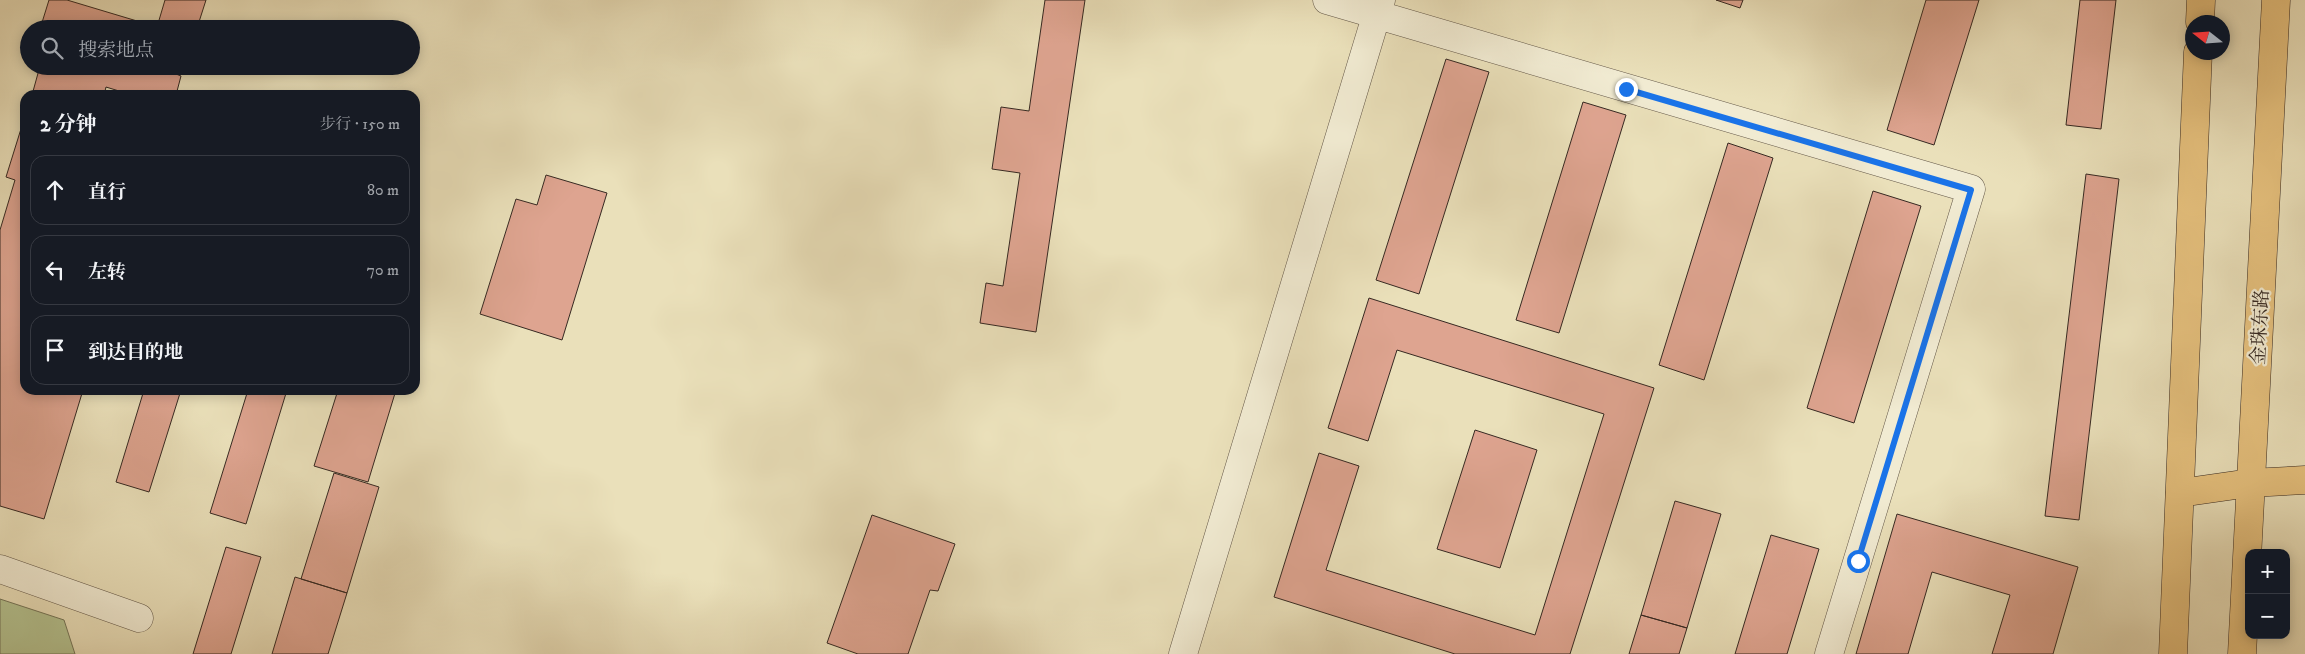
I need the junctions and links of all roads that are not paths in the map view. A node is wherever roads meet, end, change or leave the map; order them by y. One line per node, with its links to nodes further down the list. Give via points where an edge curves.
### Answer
1 (1327, 0): 4 (street)
2 (2200, 0): 5 (main road)
3 (2276, 0): 8 (main road, 金珠东路)
4 (1379, 8): 12 (street); 13 (street, via 1971,190)
5 (2200, 15)
6 (2198, 60): 9 (main road)
7 (2305, 480): 8 (main road)
8 (2250, 483): 9 (main road); 15 (main road, 金珠东路)
9 (2180, 493): 14 (main road)
10 (0, 569): 11 (street)
11 (138, 618)
12 (1183, 654)
13 (1829, 654)
14 (2173, 654)
15 (2242, 654)

